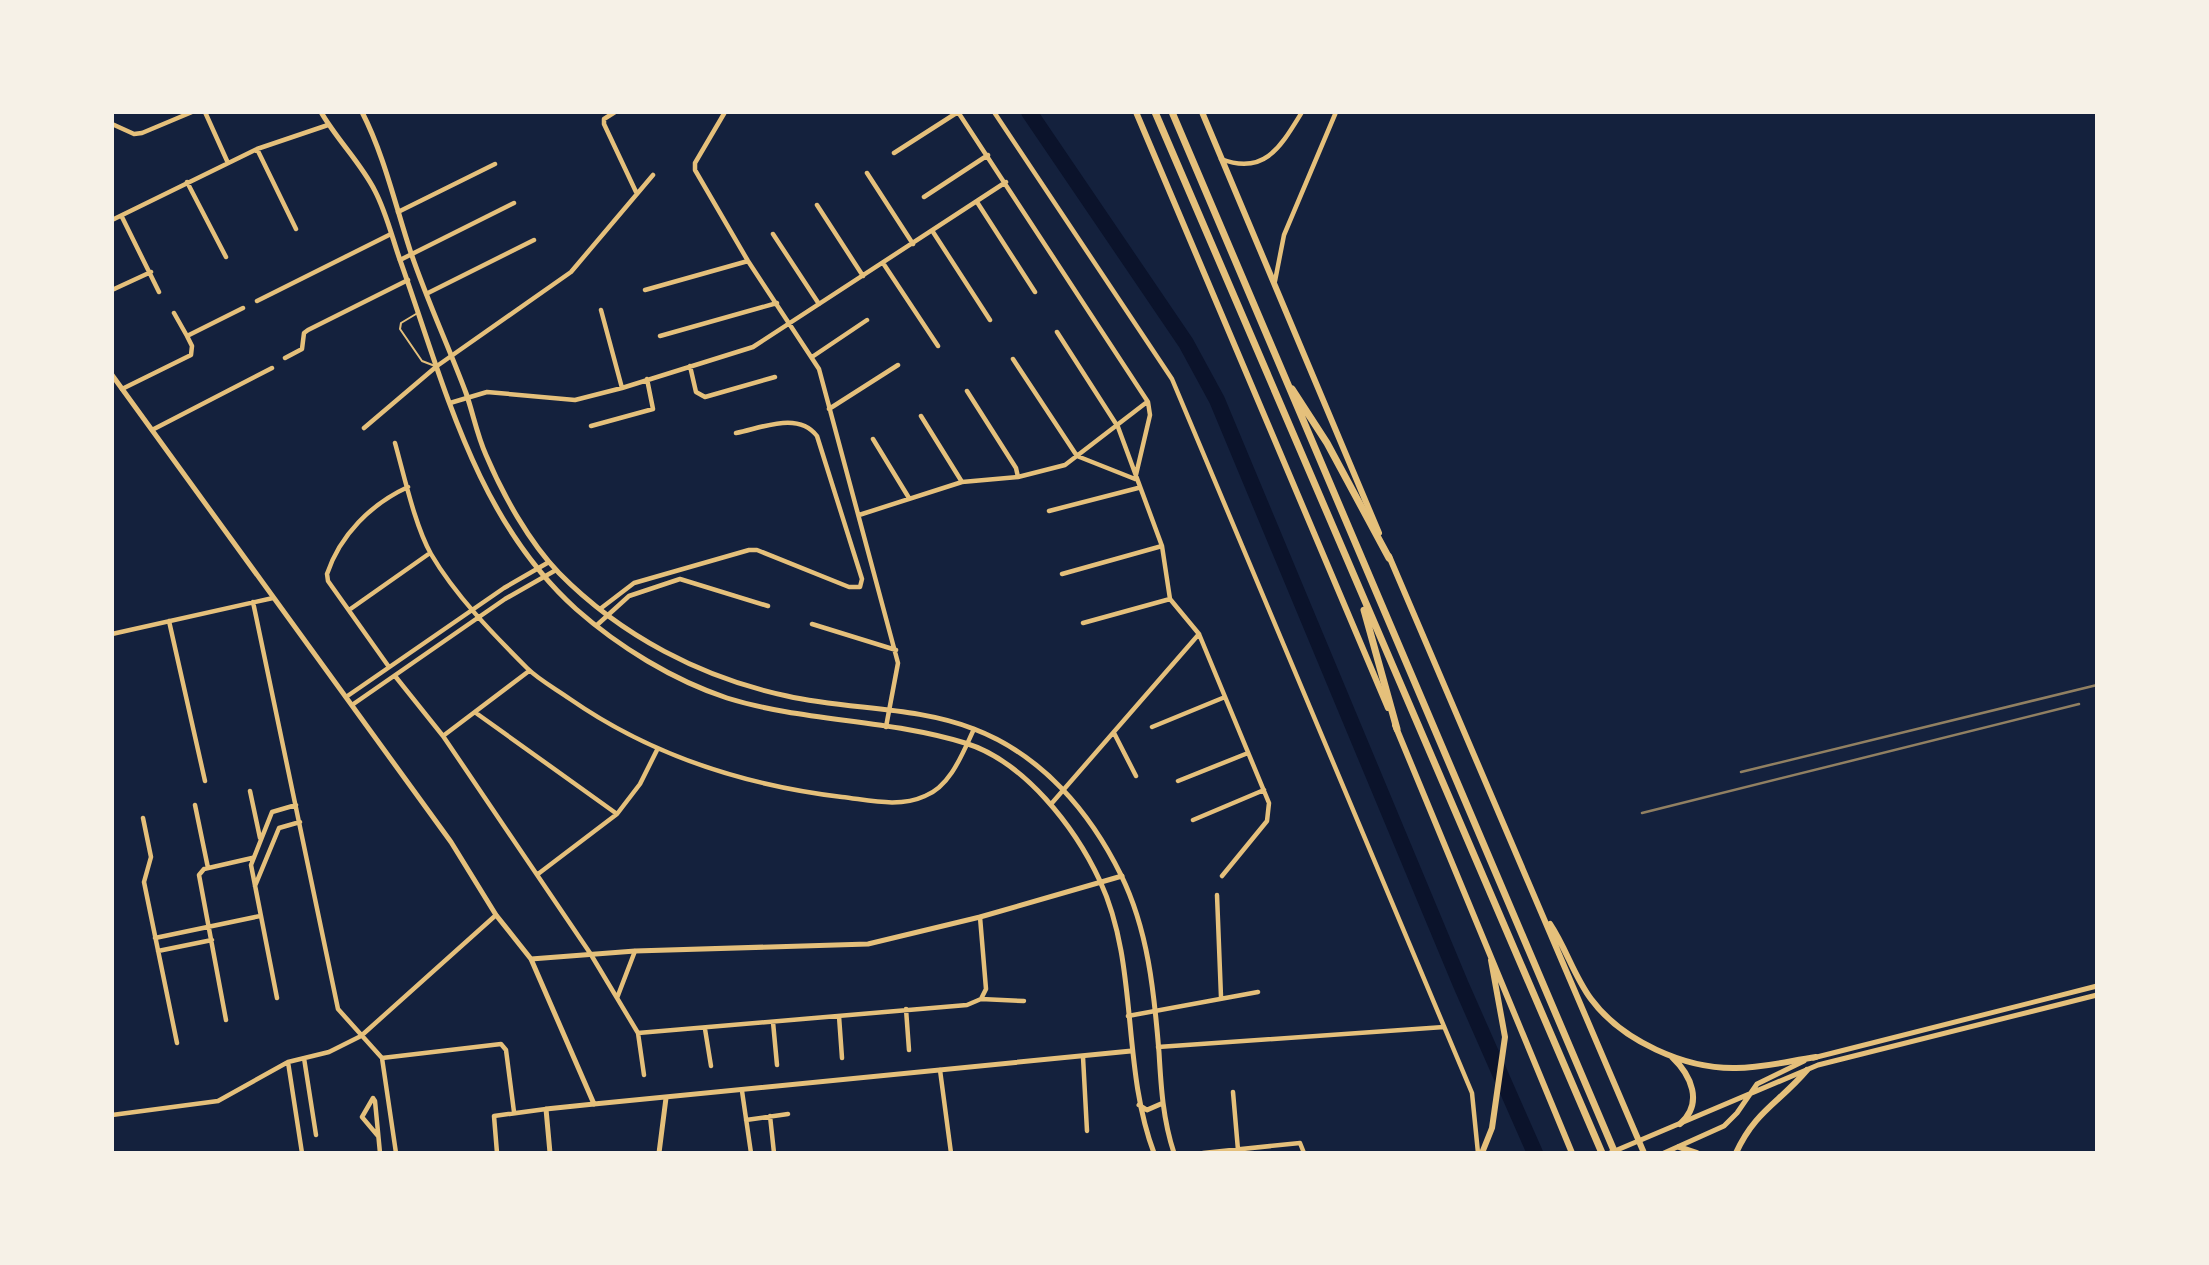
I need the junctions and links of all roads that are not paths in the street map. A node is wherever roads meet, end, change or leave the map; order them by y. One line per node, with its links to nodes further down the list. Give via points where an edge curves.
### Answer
1 (192, 112): 15 (street, via 142,133)
2 (205, 112): 21 (street)
3 (321, 112): 16 (street)
4 (362, 112): 32 (street)
5 (615, 112): 27 (street, via 604,124)
6 (725, 112): 44 (street, via 695,170)
7 (958, 112): 18 (street); 19 (street)
8 (994, 112): 195 (street, via 1172,379)
9 (1136, 112): 141 (main road)
10 (1155, 112): 113 (highway)
11 (1172, 112): 80 (highway)
12 (1202, 112): 20 (main road)
13 (1302, 112): 20 (street, via 1264,160 1247,166)
14 (1336, 112): 49 (street, via 1284,235)
15 (112, 124)
16 (328, 124): 17 (street); 38 (street, via 374,190)
17 (257, 149): 21 (street); 35 (street)
18 (894, 153)
19 (988, 155): 26 (street); 28 (street)
20 (1220, 159): 49 (main road)
21 (228, 163): 25 (street)
22 (495, 163): 32 (street)
23 (867, 173): 40 (street)
24 (653, 175): 27 (street)
25 (187, 182): 33 (street); 42 (street)
26 (1006, 183): 29 (street); 85 (street)
27 (637, 194): 69 (street, via 571,272)
28 (924, 197)
29 (977, 202): 36 (street); 53 (street)
30 (514, 203): 41 (street)
31 (817, 205): 47 (street)
32 (398, 212): 41 (street)
33 (122, 217): 34 (street); 46 (street)
34 (112, 220)
35 (296, 229)
36 (933, 232): 40 (street); 63 (street)
37 (773, 233): 57 (street)
38 (391, 234): 43 (street); 55 (street)
39 (534, 240): 54 (street)
40 (913, 244): 45 (street)
41 (412, 255): 43 (street); 54 (street)
42 (226, 257)
43 (400, 260): 48 (street)
44 (748, 261): 51 (street); 56 (street)
45 (883, 263): 47 (street); 68 (street)
46 (151, 272): 50 (street); 52 (street)
47 (863, 276): 57 (street)
48 (408, 281): 61 (street); 71 (street, via 308,330 302,349)
49 (1275, 282): 107 (main road)
50 (112, 290)
51 (645, 290)
52 (159, 292)
53 (1035, 292)
54 (428, 293): 69 (street)
55 (257, 301)
56 (777, 303): 64 (street); 67 (street)
57 (819, 304): 64 (street)
58 (243, 307): 66 (street)
59 (601, 310): 81 (street)
60 (174, 313): 66 (street)
61 (419, 313): 74 (street); 74 (lane, via 401,323 400,329 422,361)
62 (867, 320): 70 (street)
63 (990, 320)
64 (791, 324): 70 (street); 75 (street, via 753,347)
65 (1057, 332): 90 (street)
66 (187, 336): 82 (street, via 191,355)
67 (660, 336)
68 (938, 346)
69 (451, 355): 74 (street); 84 (street)
70 (812, 357): 87 (street)
71 (285, 358)
72 (1013, 359): 96 (street)
73 (898, 365): 87 (street)
74 (436, 366): 86 (street); 91 (street)
75 (690, 366): 78 (street, via 696,392 705,397); 79 (street)
76 (272, 368): 92 (street)
77 (112, 375): 82 (street)
78 (775, 377)
79 (647, 379): 81 (street); 89 (street, via 653,409)
80 (1285, 379): 107 (highway, via 1322,435); 250 (highway)
81 (622, 388): 84 (street, via 575,400 514,392)
82 (122, 389): 92 (street)
83 (967, 391): 97 (street)
84 (467, 397): 86 (street); 108 (street, via 486,455)
85 (1148, 401): 90 (street); 98 (street, via 1150,415)
86 (450, 403): 109 (street, via 471,461 500,517)
87 (829, 410): 104 (street)
88 (921, 416): 99 (street)
89 (591, 426)
90 (1118, 427): 96 (street); 98 (street)
91 (364, 428)
92 (152, 430): 114 (street)
93 (736, 433): 119 (street, via 786,423 810,427 817,436 846,527 862,579 860,587 749,550 634,583)
94 (873, 439): 102 (street)
95 (395, 443): 100 (street)
96 (1077, 456): 97 (street, via 1050,470); 98 (street)
97 (1018, 477): 99 (street)
98 (1135, 479): 101 (street)
99 (962, 482): 102 (street)
100 (408, 487): 106 (street); 120 (street, via 366,514 344,538 329,568 328,580)
101 (1138, 488): 103 (street); 105 (street)
102 (909, 498): 104 (street)
103 (1049, 511)
104 (859, 515): 129 (street)
105 (1162, 546): 111 (street); 115 (street)
106 (430, 553): 118 (street); 120 (street)
107 (1389, 558): 169 (main road)
108 (549, 562): 109 (street); 110 (street)
109 (539, 569): 112 (street); 118 (street)
110 (556, 570): 112 (street); 119 (street)
111 (1062, 574)
112 (545, 576): 122 (street); 126 (street)
113 (1357, 586): 141 (highway); 249 (highway)
114 (273, 598): 116 (street); 133 (street)
115 (1170, 599): 124 (street); 128 (street)
116 (253, 602): 123 (street); 155 (street)
117 (768, 606): 121 (street, via 680,579 629,596)
118 (473, 609): 122 (street); 130 (street)
119 (600, 609): 121 (street)
120 (349, 610): 130 (street)
121 (607, 614): 126 (street); 136 (street, via 672,655 722,679 789,697)
122 (480, 617): 131 (street); 132 (street)
123 (169, 621): 127 (street); 148 (street)
124 (1083, 623)
125 (812, 624): 129 (street)
126 (597, 625): 138 (street, via 654,664 727,697 781,711)
127 (112, 634)
128 (1199, 634): 134 (street); 142 (street)
129 (896, 650): 136 (street, via 899,673)
130 (389, 667): 133 (street)
131 (529, 670): 137 (street); 145 (street, via 597,718)
132 (395, 676): 135 (street); 143 (street)
133 (346, 697): 135 (street)
134 (1225, 697): 139 (street); 146 (street)
135 (352, 705): 170 (street)
136 (889, 712): 138 (street); 140 (street)
137 (476, 713): 143 (street); 156 (street)
138 (886, 727): 144 (street)
139 (1152, 727)
140 (974, 729): 144 (street); 150 (street, via 1012,748)
141 (1397, 729): 176 (main road)
142 (1114, 733): 147 (street); 150 (street)
143 (443, 736): 163 (street)
144 (967, 743): 145 (street, via 940,787 907,802 886,803 724,776); 153 (street, via 996,757)
145 (657, 750): 156 (street, via 640,784)
146 (1248, 752): 149 (street); 151 (street)
147 (1136, 776)
148 (205, 781)
149 (1178, 781)
150 (1065, 790): 153 (street); 164 (street, via 1096,827)
151 (1264, 790): 158 (street); 165 (street, via 1269,803 1267,821)
152 (250, 791): 160 (street)
153 (1052, 803): 166 (street, via 1079,840)
154 (195, 805): 162 (street)
155 (296, 806): 159 (street); 160 (street, via 272,812)
156 (617, 814): 163 (street)
157 (143, 818): 174 (street, via 151,857 144,883)
158 (1193, 820)
159 (300, 822): 167 (street, via 279,828); 198 (street, via 338,1009)
160 (260, 838): 161 (street)
161 (252, 858): 162 (street); 167 (street)
162 (208, 868): 173 (street, via 201,872)
163 (538, 874): 179 (street)
164 (1122, 876): 166 (street); 190 (street, via 1142,926)
165 (1222, 876)
166 (1102, 884): 172 (street); 192 (street, via 1117,939)
167 (255, 887): 171 (street)
168 (1217, 895): 184 (street)
169 (1541, 911): 203 (main road, via 1600,1010 1627,1033); 251 (main road)
170 (496, 915): 180 (street); 198 (street)
171 (260, 916): 173 (street); 185 (street)
172 (979, 917): 178 (street, via 869,944); 187 (street, via 986,989)
173 (209, 927): 174 (street); 175 (street)
174 (155, 938): 177 (street)
175 (212, 940): 177 (street); 193 (street)
176 (1487, 944): 247 (main road, via 1504,1023 1504,1044 1492,1128); 248 (main road)
177 (158, 951): 199 (street)
178 (635, 951): 179 (street); 186 (street)
179 (590, 953): 180 (street); 186 (street)
180 (531, 959): 220 (street)
181 (2097, 986): 205 (street)
182 (1258, 992): 184 (street)
183 (2097, 995): 213 (street)
184 (1221, 997): 190 (street)
185 (277, 998)
186 (617, 999): 197 (street)
187 (982, 999): 188 (street); 189 (street, via 967,1005)
188 (1024, 1000)
189 (906, 1009): 191 (street); 201 (street)
190 (1156, 1011): 192 (street); 200 (street)
191 (839, 1016): 194 (street); 208 (street)
192 (1127, 1016): 202 (street)
193 (226, 1020)
194 (773, 1022): 196 (street); 210 (street)
195 (1444, 1027): 200 (street); 247 (street, via 1474,1099)
196 (705, 1028): 197 (street); 211 (street)
197 (638, 1033): 214 (street)
198 (361, 1036): 206 (street); 207 (street)
199 (177, 1043)
200 (1158, 1047): 219 (street)
201 (909, 1051)
202 (1131, 1051): 204 (street); 221 (street)
203 (1664, 1051): 205 (main road, via 1696,1064 1726,1068); 228 (main road, via 1683,1069 1693,1089 1691,1110)
204 (1083, 1057): 212 (street); 229 (street)
205 (1816, 1057): 217 (street, via 1769,1076)
206 (304, 1058): 209 (street); 230 (street)
207 (382, 1058): 223 (street, via 504,1046); 236 (street)
208 (842, 1058)
209 (288, 1062): 225 (street, via 218,1101); 234 (street)
210 (776, 1065)
211 (711, 1066)
212 (940, 1070): 215 (street); 242 (street)
213 (1807, 1070): 217 (street); 254 (main road, via 1759,1114)
214 (644, 1075)
215 (742, 1091): 218 (street); 227 (street)
216 (1233, 1092): 233 (street)
217 (1747, 1096): 228 (street); 232 (street, via 1729,1122)
218 (666, 1098): 220 (street); 239 (street)
219 (1163, 1103): 221 (street, via 1147,1110); 244 (street)
220 (594, 1104): 222 (street)
221 (1139, 1105): 243 (street)
222 (546, 1109): 223 (street); 238 (street)
223 (514, 1112): 237 (street, via 494,1116)
224 (788, 1114): 226 (street)
225 (112, 1115)
226 (770, 1116): 227 (street); 241 (street)
227 (746, 1120): 240 (street)
228 (1680, 1124): 250 (street)
229 (1087, 1131)
230 (316, 1136)
231 (378, 1136): 231 (street, via 362,1117 373,1098 375,1101); 235 (street)
232 (1677, 1148): 252 (street); 253 (main road)
233 (1238, 1152): 245 (street); 246 (street, via 1300,1143)
234 (302, 1153)
235 (380, 1153)
236 (396, 1153)
237 (497, 1153)
238 (550, 1153)
239 (659, 1153)
240 (751, 1153)
241 (774, 1153)
242 (951, 1153)
243 (1154, 1153)
244 (1174, 1153)
245 (1203, 1153)
246 (1304, 1153)
247 (1480, 1153)
248 (1572, 1153)
249 (1602, 1153)
250 (1612, 1153)
251 (1644, 1153)
252 (1664, 1153)
253 (1697, 1153)
254 (1736, 1153)

